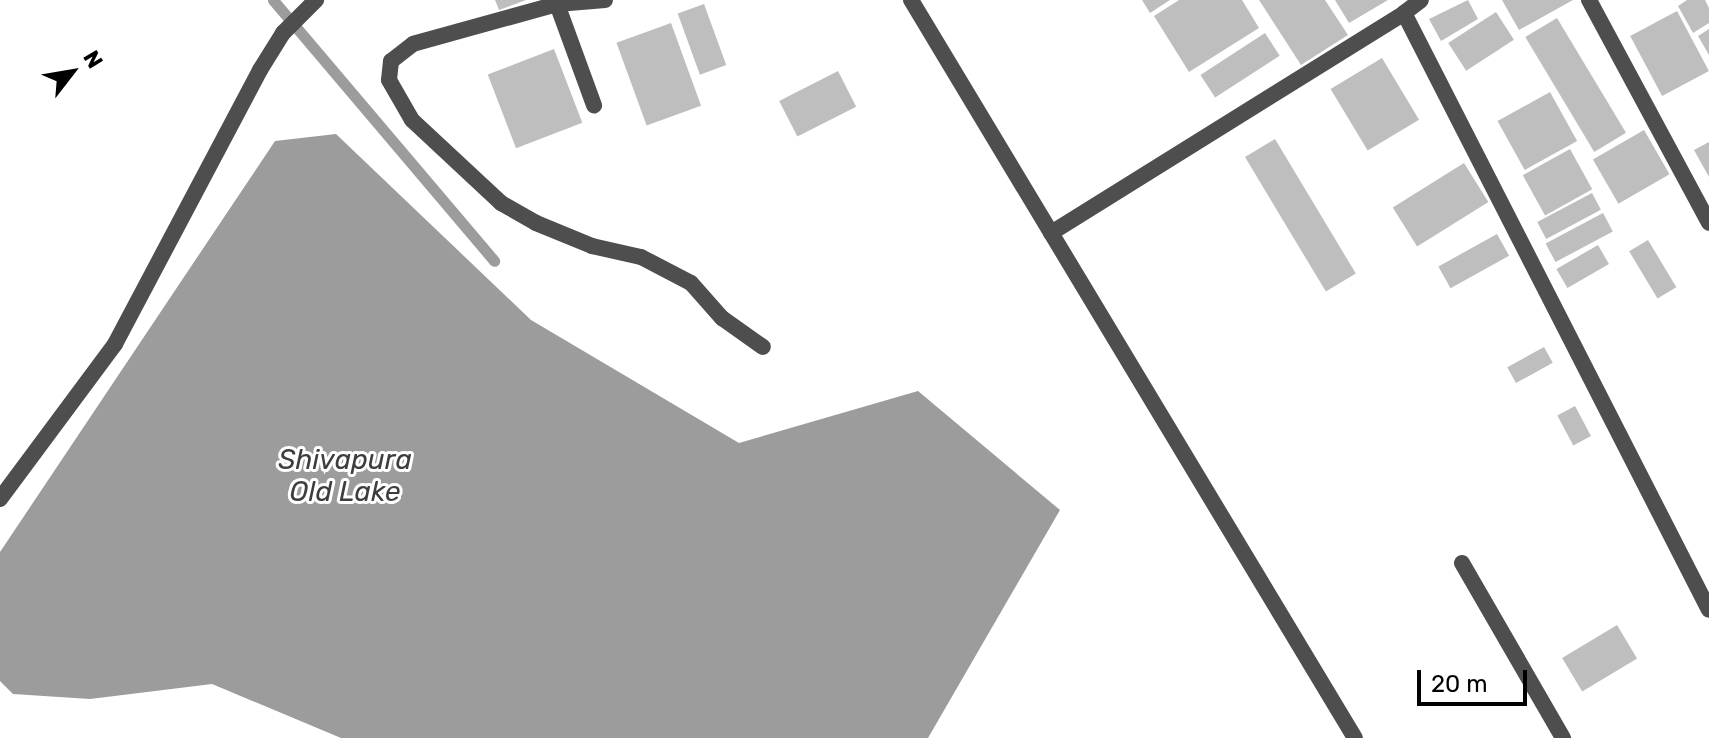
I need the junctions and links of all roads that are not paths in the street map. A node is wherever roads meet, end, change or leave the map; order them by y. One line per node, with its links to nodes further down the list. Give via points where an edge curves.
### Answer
1 (605, 0): 5 (street)
2 (911, 0): 10 (street)
3 (1421, 0): 7 (street)
4 (1589, 0): 9 (street)
5 (557, 4): 8 (street); 11 (street, via 413,44 391,61 389,80 412,120 501,203 536,223 592,246 641,257 691,283 722,318)
6 (311, 5): 12 (street, via 283,33 115,344)
7 (1404, 13): 10 (street); 14 (street)
8 (594, 105)
9 (1709, 223)
10 (1051, 233): 15 (street)
11 (763, 347)
12 (0, 499)
13 (1462, 563): 16 (street)
14 (1709, 610)
15 (1355, 738)
16 (1563, 738)

